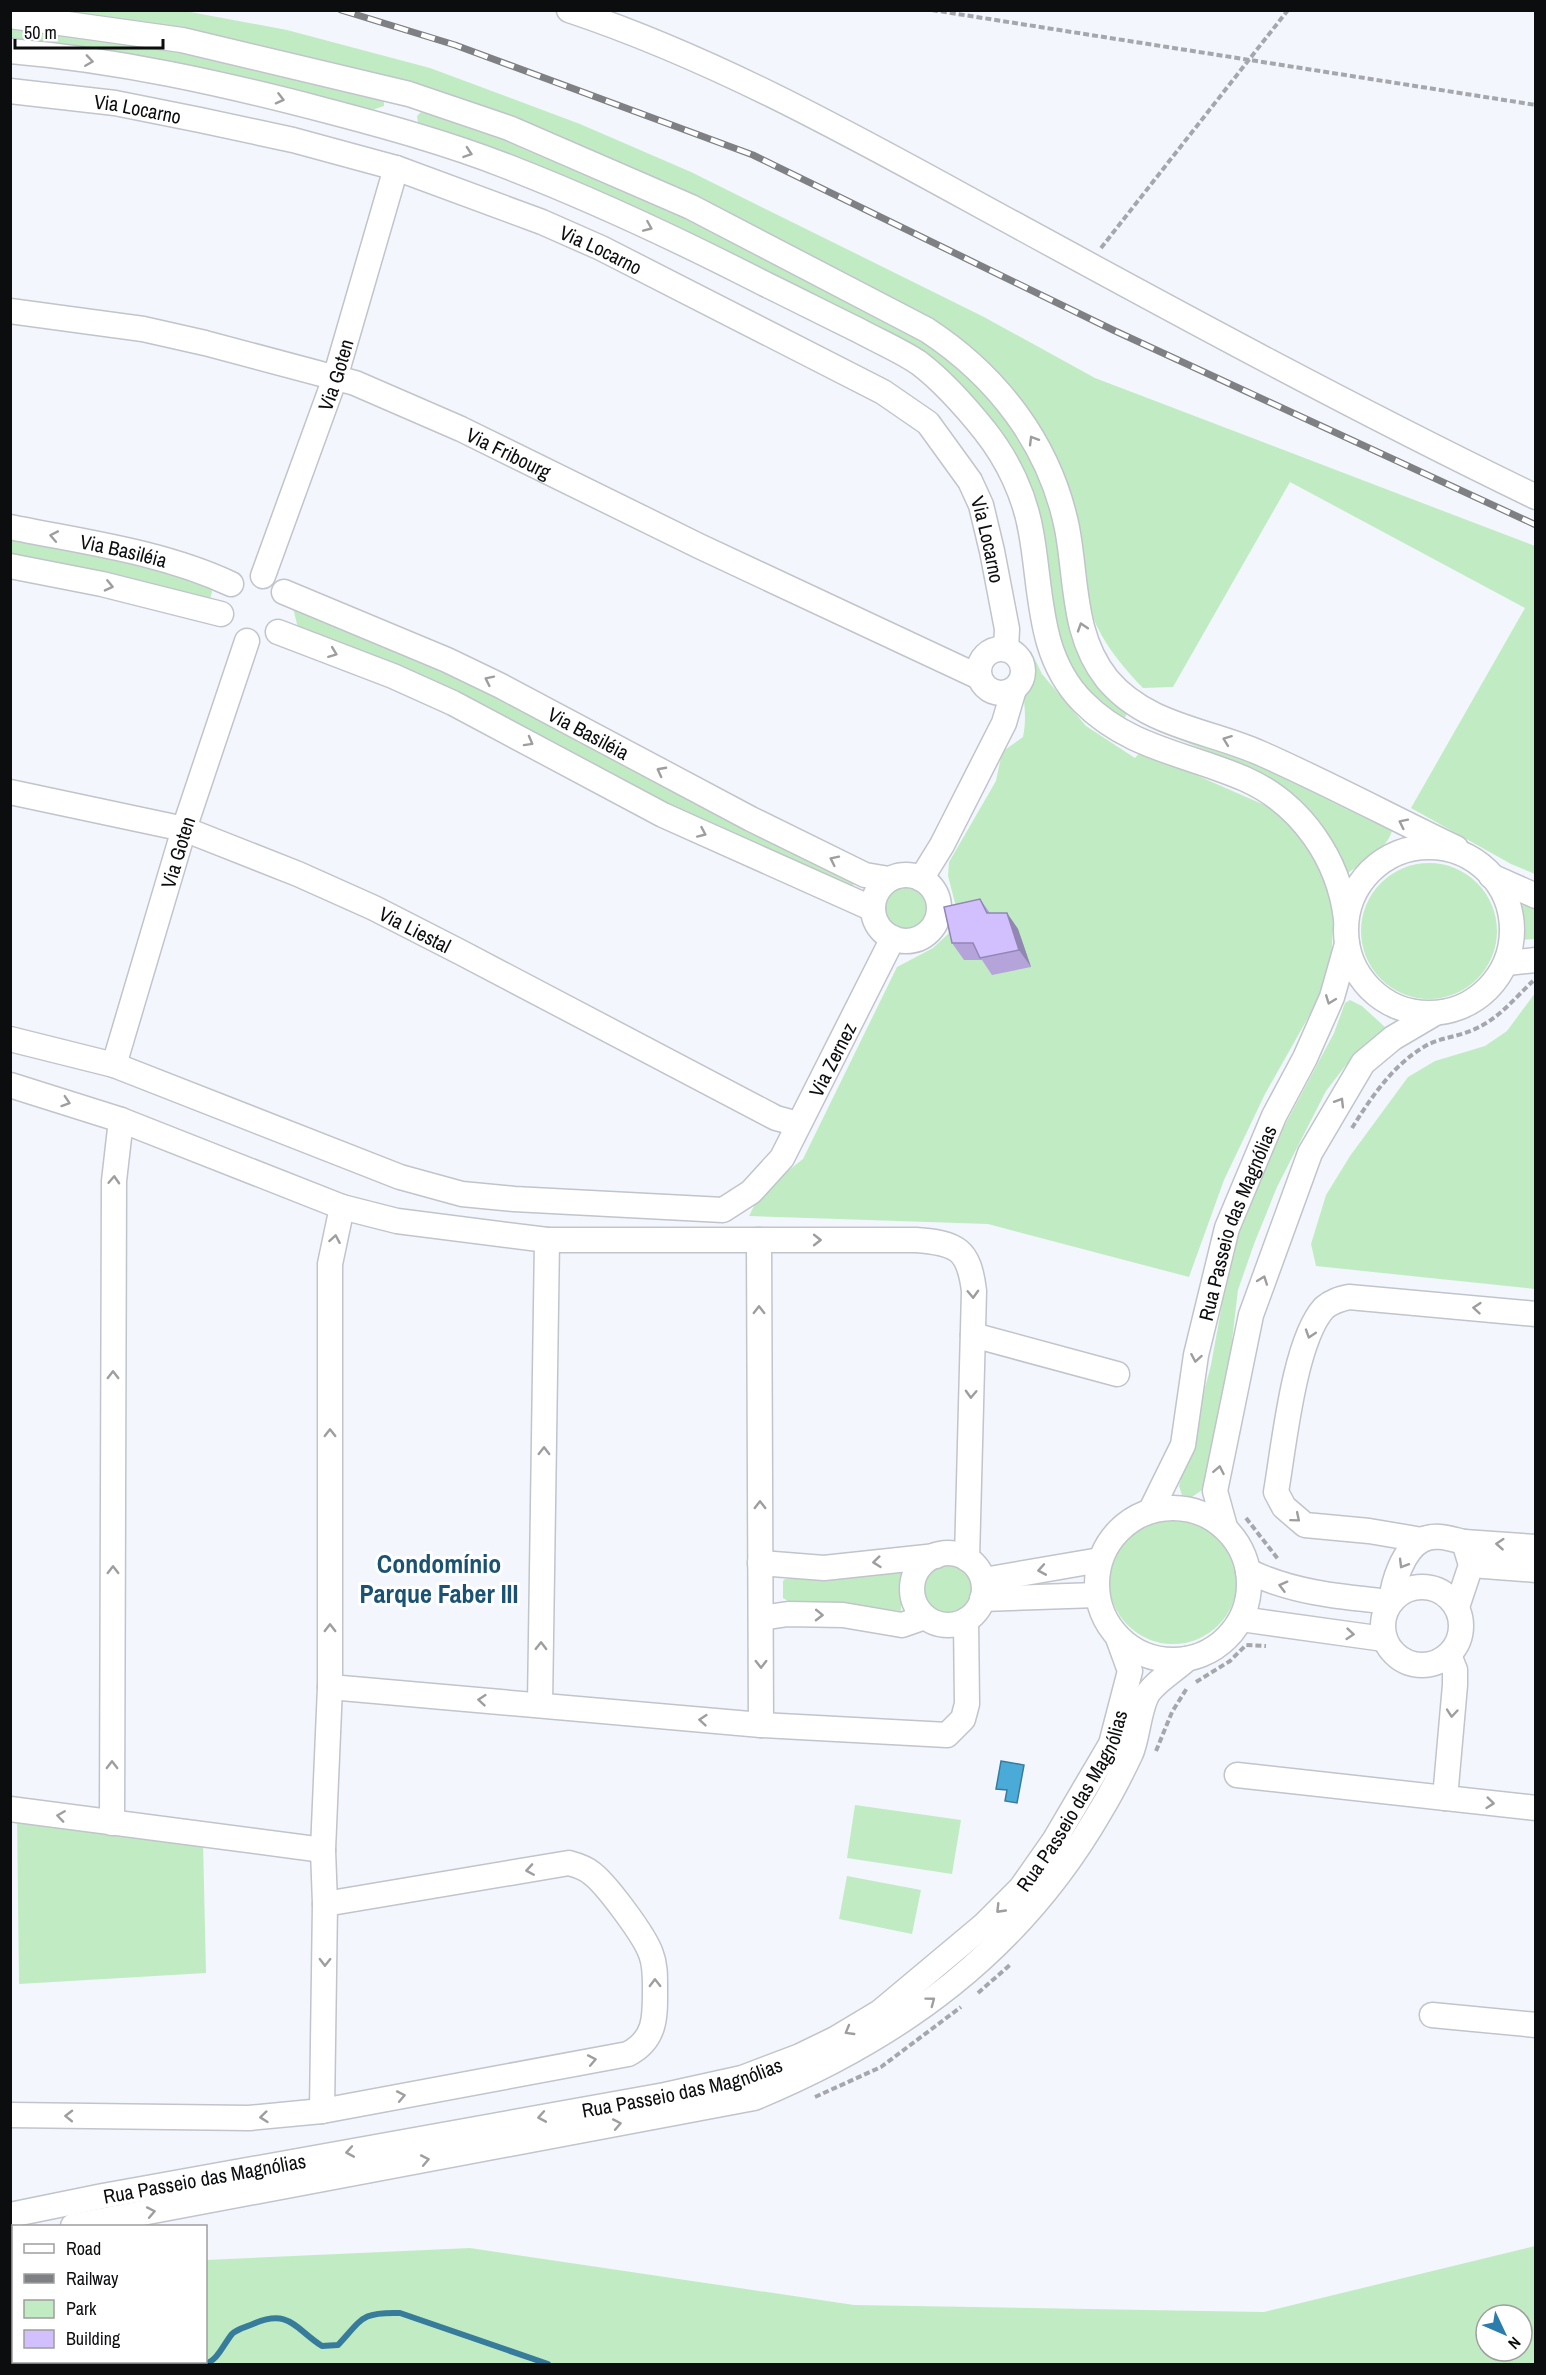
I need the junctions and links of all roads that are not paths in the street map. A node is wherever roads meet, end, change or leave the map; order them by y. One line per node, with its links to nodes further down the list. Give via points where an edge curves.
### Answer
1 (569, 10): 10 (street, via 636,33 817,117 1394,429)
2 (10, 16): 5 (street, via 182,40)
3 (10, 51): 6 (street, one-way to 6, via 232,86)
4 (10, 91): 7 (street, Via Locarno, via 115,103 292,140)
5 (409, 94): 6 (street); 22 (street, one-way to 5, via 1108,680 1093,658 1077,614 1067,528 1055,482 1009,403 953,347 691,207 509,128)
6 (397, 129): 23 (street, one-way to 23, via 505,166 686,244 899,351 932,374 986,432 1013,477 1032,534 1041,613 1063,677 1095,715)
7 (396, 168): 9 (street, Via Goten); 19 (street, Via Locarno, via 601,248 883,392 928,423 956,458 981,505 1007,629)
8 (10, 311): 9 (street, Via Fribourg, via 143,329)
9 (335, 378): 13 (street, Via Goten); 20 (street, Via Fribourg, via 461,429)
10 (1536, 497)
11 (10, 527): 14 (street, Via Basiléia, one-way to 11, via 206,572 144,554)
12 (10, 566): 16 (street, Via Basiléia, one-way to 16)
13 (263, 576): 14 (street, via 246,575); 15 (street, via 272,579)
14 (231, 584): 16 (street, via 224,592)
15 (284, 592): 17 (street, via 288,612); 28 (street, Via Basiléia, one-way to 15, via 864,875 447,660)
16 (221, 614): 18 (street, via 229,630)
17 (278, 632): 18 (street, via 262,641); 31 (street, Via Basiléia, one-way to 31, via 443,699 663,815)
18 (247, 641): 25 (street, Via Goten)
19 (1006, 649): 20 (street, via 985,655); 21 (street, via 1022,663 1023,677)
20 (979, 677): 21 (street, via 993,693)
21 (1014, 689): 29 (street, via 1004,723)
22 (1157, 718): 23 (street); 26 (street, one-way to 22, via 1260,752)
23 (1143, 744): 32 (street, via 1247,780 1282,803 1319,842 1343,891)
24 (10, 792): 25 (street, Via Liestal)
25 (184, 829): 39 (street, Via Goten); 42 (street, Via Liestal, via 374,908 776,1118)
26 (1456, 848): 27 (street); 32 (street, via 1421,847 1388,858 1362,881)
27 (1490, 876): 30 (street); 36 (street, via 1505,896 1510,913 1512,930)
28 (889, 879): 29 (street, via 905,875); 31 (street, via 876,892)
29 (921, 879): 33 (street, via 938,899 933,926 919,938)
30 (1536, 896)
31 (873, 909): 33 (street, via 879,927)
32 (1346, 919): 34 (street)
33 (893, 938): 42 (street, Via Zernez)
34 (1347, 944): 37 (street, via 1353,963 1373,991 1402,1008); 49 (street, Rua Passeio das Magnólias, one-way to 49, via 1332,997 1274,1116 1227,1228 1196,1355 1183,1445)
35 (1536, 960): 36 (street)
36 (1507, 963): 37 (street, via 1484,992 1470,1002)
37 (1432, 1015): 50 (street, Rua Passeio das Magnólias, one-way to 37, via 1215,1491 1251,1315 1310,1153 1363,1063 1393,1038)
38 (10, 1039): 39 (street, Via Zernez)
39 (114, 1065): 42 (street, Via Zernez, via 400,1178 462,1194 723,1210 766,1178 782,1158)
40 (10, 1085): 41 (street, one-way to 41)
41 (121, 1120): 43 (street); 81 (street, one-way to 41, via 114,1180)
42 (798, 1124)
43 (342, 1207): 44 (street, via 397,1221); 74 (street, one-way to 43, via 330,1264)
44 (547, 1240): 45 (street); 75 (street, one-way to 44)
45 (759, 1240): 47 (street, one-way to 47, via 916,1240 954,1246 969,1262 972,1276); 57 (street, one-way to 45)
46 (1536, 1314): 51 (street, one-way to 51, via 1349,1297 1334,1300 1314,1322 1292,1394 1276,1492 1284,1507 1305,1525)
47 (973, 1335): 48 (street); 55 (street, one-way to 55)
48 (1117, 1374)
49 (1151, 1510): 50 (street, Rua Passeio das Magnólias, via 1190,1509); 56 (street, Rua Passeio das Magnólias, via 1119,1529)
50 (1234, 1520): 59 (street, Rua Passeio das Magnólias)
51 (1422, 1540): 53 (street, via 1441,1537); 63 (street, one-way to 63, via 1396,1576)
52 (1536, 1547): 53 (street, one-way to 53)
53 (1468, 1553): 58 (street); 64 (street)
54 (936, 1556): 55 (street); 57 (street, one-way to 57, via 824,1568); 65 (street, via 926,1561 914,1578 913,1599)
55 (967, 1559): 60 (street, via 978,1568)
56 (1100, 1560): 60 (street, one-way to 60); 62 (street, Rua Passeio das Magnólias)
57 (760, 1563): 66 (street)
58 (1536, 1570)
59 (1248, 1571): 61 (street, one-way to 59, via 1272,1583); 67 (street, Rua Passeio das Magnólias, via 1248,1600)
60 (983, 1590): 62 (street); 68 (street, via 980,1609)
61 (1320, 1593): 63 (street); 69 (street, via 1324,1609)
62 (1097, 1595): 70 (street, Rua Passeio das Magnólias, via 1104,1619)
63 (1391, 1602): 64 (street, via 1407,1590 1426,1587 1444,1593); 71 (street, via 1384,1613)
64 (1457, 1607): 72 (street, via 1461,1633)
65 (925, 1617): 66 (street, one-way to 65, via 788,1614 843,1615 902,1625); 68 (street, via 945,1625)
66 (761, 1618): 76 (street, one-way to 76)
67 (1241, 1619): 69 (street); 73 (street, Rua Passeio das Magnólias, via 1228,1637 1209,1652)
68 (966, 1620): 76 (street, via 968,1704 963,1719 947,1735)
69 (1303, 1629): 71 (street, one-way to 71)
70 (1118, 1638): 73 (street, Rua Passeio das Magnólias, via 1138,1653 1154,1658); 88 (street, Rua Passeio das Magnólias, one-way to 88, via 1130,1671 1111,1744 1054,1841 1021,1888 984,1925 880,2012 835,2039 742,2078 665,2095)
71 (1384, 1639): 72 (street, via 1390,1651 1412,1664 1425,1666)
72 (1449, 1655): 78 (street, one-way to 78, via 1455,1685)
73 (1187, 1659): 89 (street, Rua Passeio das Magnólias, one-way to 73, via 754,2098 801,2078 921,2009 1010,1934 1101,1811 1131,1752 1148,1693)
74 (330, 1687): 75 (street, one-way to 74); 82 (street)
75 (540, 1705): 76 (street, one-way to 75)
76 (761, 1725)
77 (1237, 1775): 78 (street)
78 (1445, 1798): 79 (street, one-way to 79)
79 (1536, 1808)
80 (10, 1809): 81 (street, one-way to 80)
81 (112, 1823): 82 (street)
82 (323, 1850): 83 (street)
83 (325, 1904): 86 (street, one-way to 86); 86 (street, one-way to 83, via 628,2054 647,2040 655,2015 650,1951 598,1878 577,1865 568,1863)
84 (1432, 2015): 85 (street)
85 (1536, 2025)
86 (322, 2111): 87 (street, one-way to 87, via 249,2118)
87 (10, 2115)
88 (10, 2215)
89 (78, 2225)

